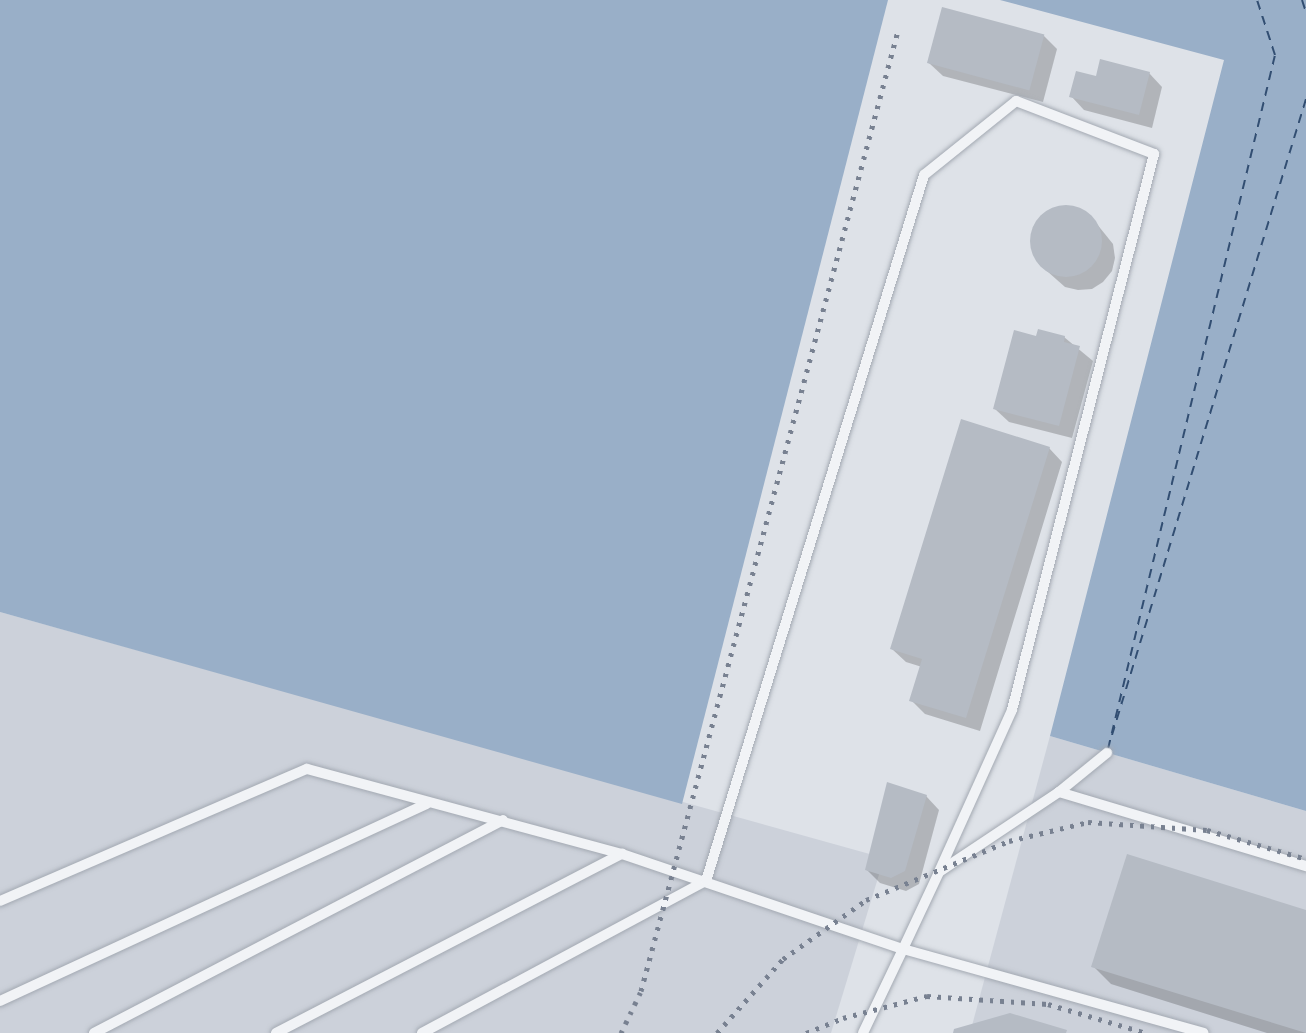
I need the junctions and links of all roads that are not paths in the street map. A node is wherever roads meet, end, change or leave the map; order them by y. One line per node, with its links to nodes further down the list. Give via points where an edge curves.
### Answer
1 (1107, 753): 2 (lane)
2 (1059, 792): 6 (lane); 7 (lane)
3 (427, 804): 4 (lane); 9 (lane, via 307,769); 11 (lane)
4 (503, 820): 5 (lane); 12 (lane)
5 (622, 854): 8 (lane); 13 (lane)
6 (1306, 866)
7 (939, 872): 8 (lane, via 1012,710 1154,154 1016,101 925,175); 10 (lane)
8 (706, 881): 10 (lane); 14 (lane)
9 (0, 901)
10 (903, 949): 15 (lane); 16 (lane)
11 (0, 1001)
12 (94, 1033)
13 (276, 1033)
14 (422, 1033)
15 (863, 1033)
16 (1203, 1033)

